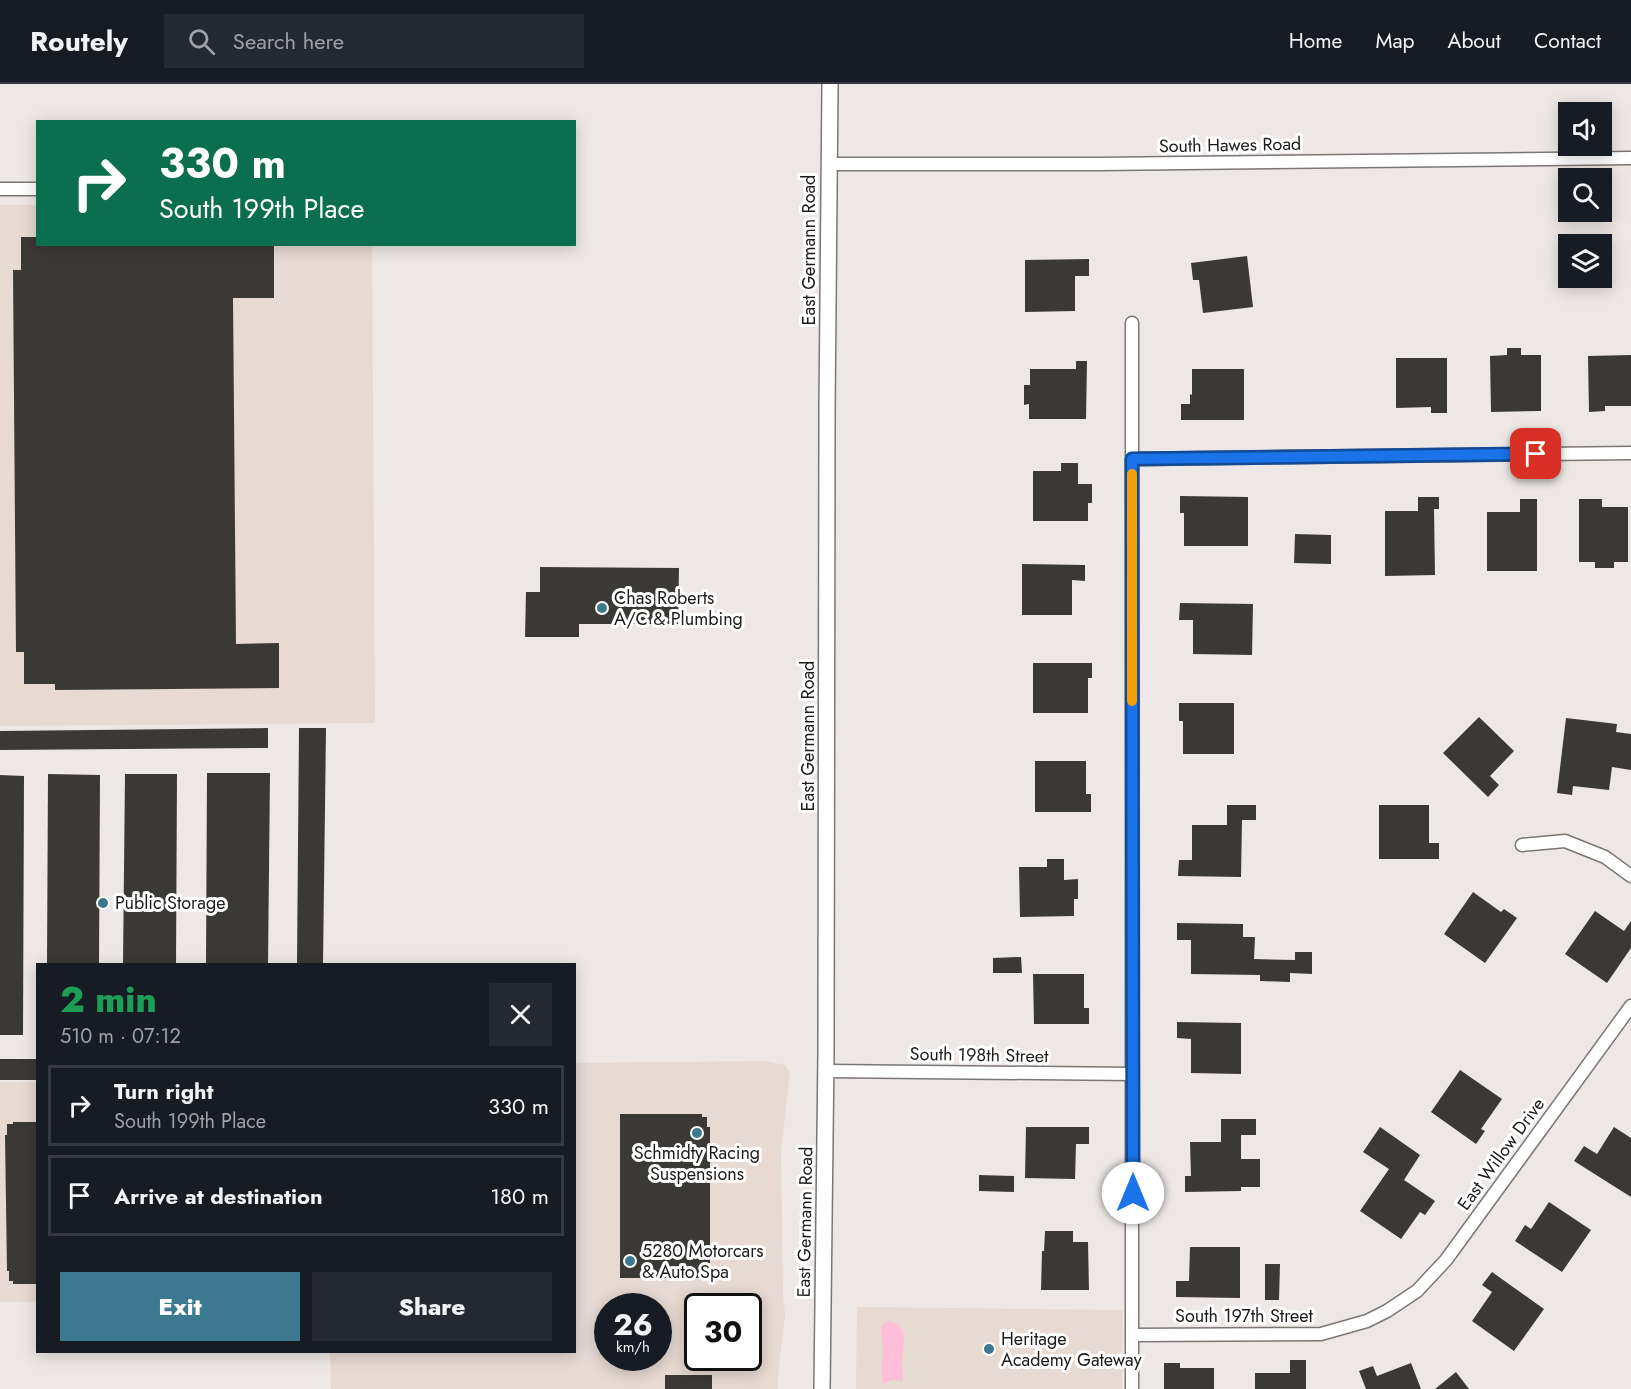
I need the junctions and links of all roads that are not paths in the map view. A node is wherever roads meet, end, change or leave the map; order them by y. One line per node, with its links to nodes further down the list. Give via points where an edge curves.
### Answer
1 (830, 84): 3 (street, East Germann Road)
2 (1631, 158): 3 (street, South Hawes Road)
3 (829, 164): 12 (street, East Germann Road)
4 (0, 189): 5 (street)
5 (36, 189)
6 (1132, 323): 8 (street)
7 (1631, 453): 8 (street)
8 (1132, 459): 13 (street)
9 (1522, 846): 10 (street, via 1565,841 1605,857)
10 (1631, 876)
11 (1631, 1006): 14 (street, East Willow Drive, via 1446,1260 1417,1291)
12 (826, 1071): 13 (street, South 198th Street); 16 (street, East Germann Road)
13 (1132, 1074): 15 (street)
14 (1387, 1311): 15 (street, South 197th Street, via 1321,1334)
15 (1133, 1335): 17 (street)
16 (822, 1389)
17 (1132, 1389)

